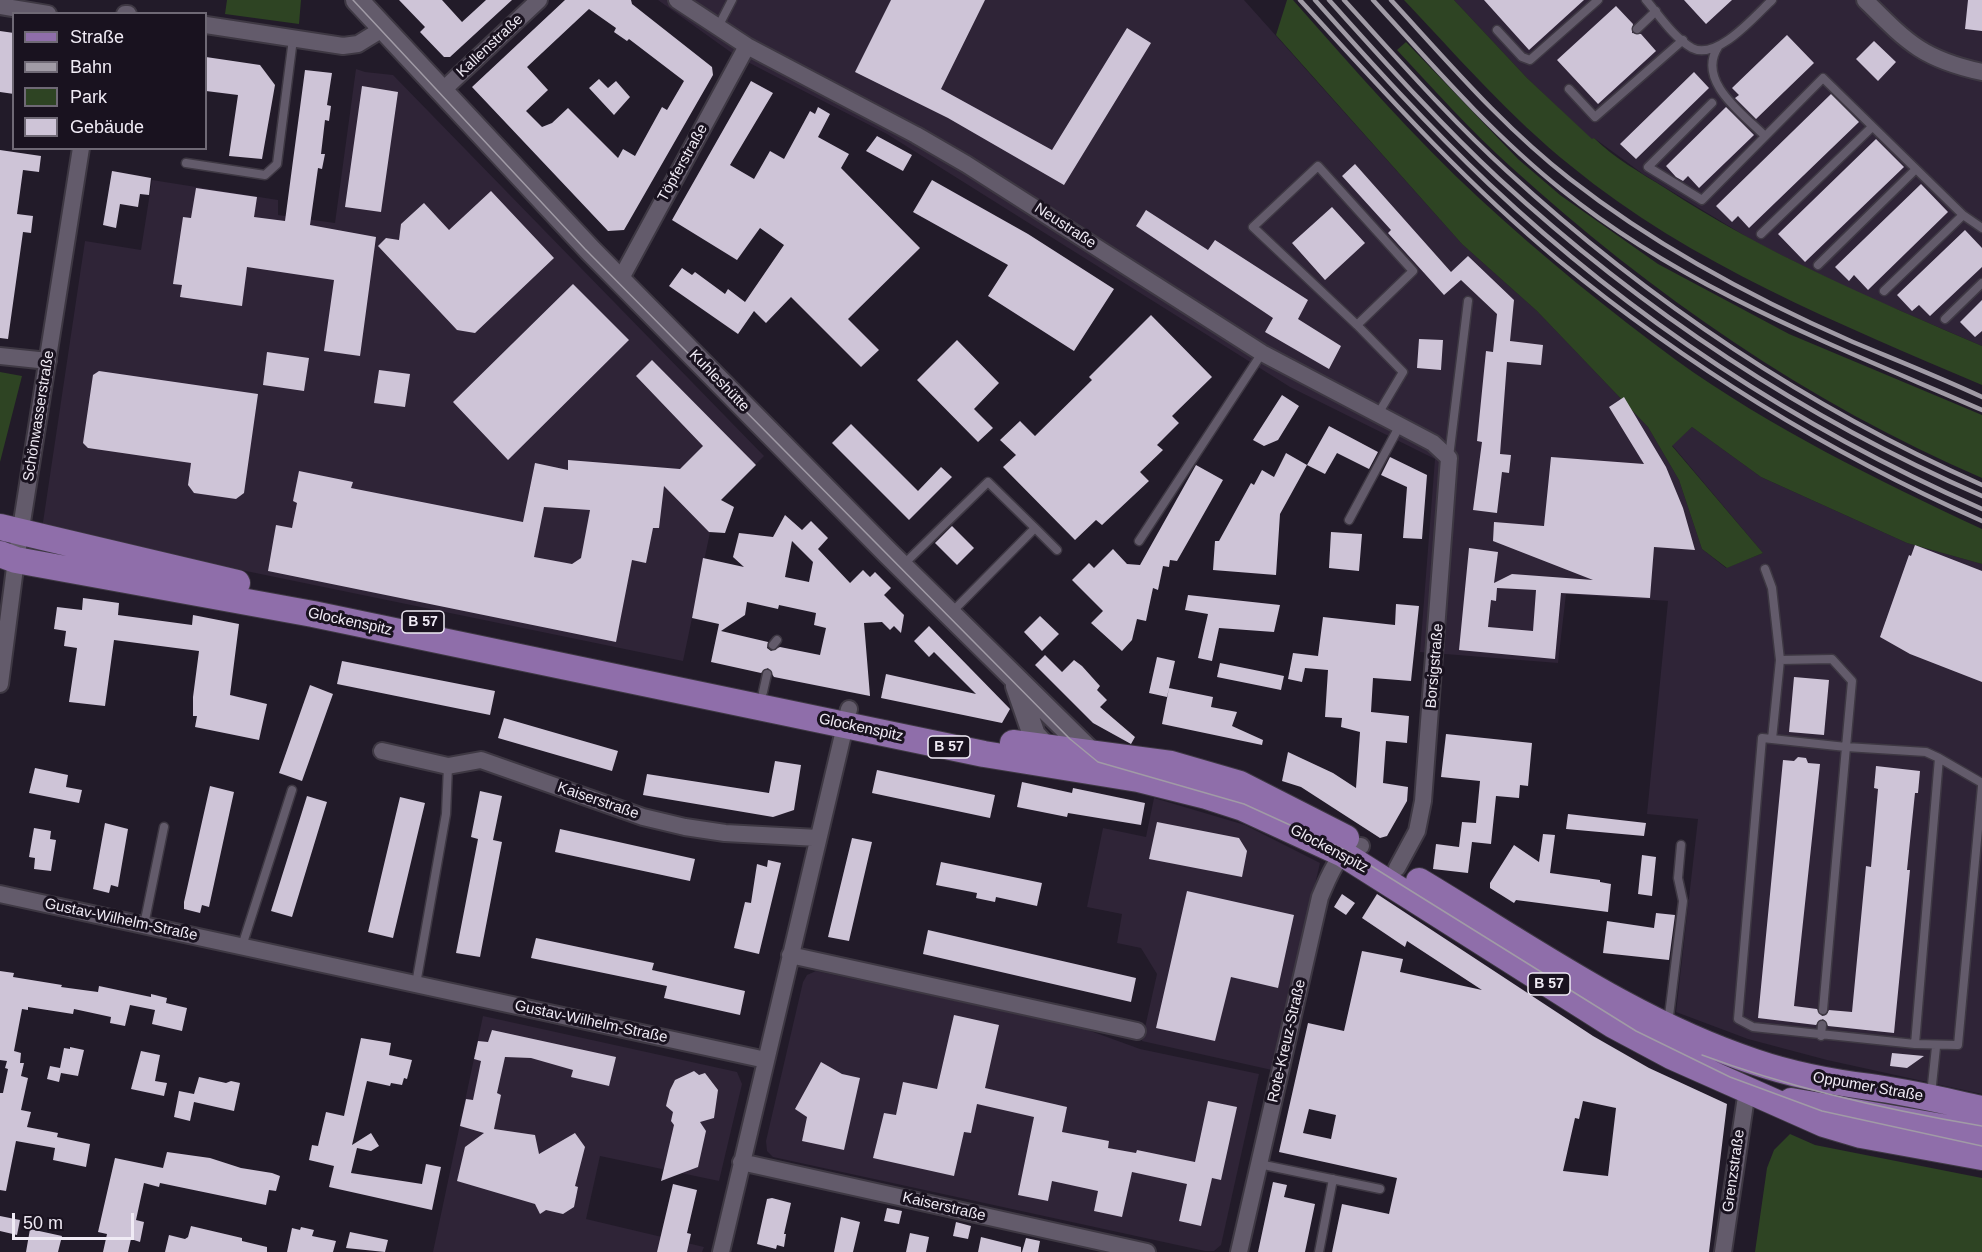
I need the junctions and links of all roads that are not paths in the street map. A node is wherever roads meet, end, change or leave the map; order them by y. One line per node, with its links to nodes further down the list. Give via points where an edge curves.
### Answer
1 (357, 0): 14 (street, Kuhleshütte)
2 (539, 0): 23 (street, Kallenstraße)
3 (677, 0): 13 (street, Neustraße)
4 (732, 0): 13 (lane)
5 (1598, 0): 16 (lane, via 1530,60 1522,57)
6 (1646, 0): 10 (lane)
7 (1772, 0): 20 (lane)
8 (1865, 0): 21 (street, via 1910,45 1949,65)
9 (0, 6): 11 (street)
10 (1656, 11): 15 (lane); 18 (lane)
11 (36, 12)
12 (207, 25): 17 (street)
13 (718, 27): 19 (street, Neustraße)
14 (384, 28): 17 (street, via 358,44 343,46); 23 (street, Kuhleshütte)
15 (1637, 29)
16 (1497, 30)
17 (293, 39): 28 (lane, via 277,164 264,175)
18 (1683, 40): 20 (lane, via 1701,51); 22 (lane, via 1595,117)
19 (747, 46): 34 (street, Töpferstraße); 40 (street, Neustraße, via 975,169)
20 (1718, 47): 26 (lane, via 1711,64 1722,92)
21 (1982, 72)
22 (1569, 89)
23 (442, 91): 34 (street, Kuhleshütte)
24 (1712, 103): 26 (lane, via 1648,167 1702,200)
25 (1872, 126): 26 (lane, via 1823,78); 29 (lane); 32 (lane)
26 (1765, 136)
27 (81, 150): 42 (street, Schönwasserstraße)
28 (186, 163)
29 (1916, 169): 30 (lane); 33 (lane)
30 (1963, 215): 31 (lane); 36 (lane)
31 (1982, 228)
32 (1761, 234)
33 (1818, 265)
34 (620, 280): 52 (street, Kuhleshütte)
35 (1982, 283): 38 (lane)
36 (1884, 291)
37 (1468, 301): 45 (lane)
38 (1945, 319)
39 (1357, 325): 39 (lane, via 1252,227 1318,166 1413,271); 43 (lane, via 1403,372)
40 (1262, 353): 43 (street, Neustraße); 49 (lane)
41 (0, 356): 42 (street)
42 (48, 361): 48 (street, Schönwasserstraße)
43 (1378, 414): 44 (street, Neustraße)
44 (1400, 425): 45 (street, Neustraße, via 1433,443); 46 (lane)
45 (1449, 458): 72 (street, Borsigstraße, via 1424,801 1417,831)
46 (1349, 520)
47 (1035, 528): 50 (lane); 52 (lane, via 988,482); 54 (lane)
48 (11, 531): 51 (street, Schönwasserstraße); 58 (main road, Glockenspitz / B 57, via 255,587 765,683)
49 (1139, 541)
50 (1056, 550)
51 (8, 557): 57 (street, Schönwasserstraße); 58 (main road, Glockenspitz / B 57)
52 (902, 566): 54 (street, Kuhleshütte)
53 (1765, 569): 55 (lane, via 1772,588)
54 (950, 614): 56 (street, Kuhleshütte)
55 (1780, 660): 59 (lane); 61 (lane, via 1832,659 1852,681)
56 (1012, 676): 60 (street, via 1034,735); 64 (street, Kuhleshütte)
57 (0, 684)
58 (847, 717): 60 (main road, Glockenspitz / B 57); 64 (main road, Glockenspitz / B 57, via 996,756); 69 (street)
59 (1772, 739): 61 (lane); 82 (lane, via 1761,738 1738,1019 1753,1027)
60 (1044, 747): 64 (main road, Glockenspitz / B 57)
61 (1846, 747): 63 (lane, via 1926,752); 78 (lane)
62 (382, 751): 65 (street, Kaiserstraße)
63 (1939, 758): 66 (lane); 83 (lane)
64 (1090, 762): 71 (main road, Glockenspitz / B 57, via 1171,764 1239,784)
65 (448, 766): 69 (street, Kaiserstraße, via 481,760 643,817 685,827); 77 (lane, via 446,814)
66 (1982, 785): 84 (lane, via 1958,1045)
67 (292, 790): 75 (lane)
68 (164, 826): 74 (lane)
69 (818, 838): 76 (street)
70 (1681, 845): 80 (lane, via 1678,878 1683,901)
71 (1352, 850): 72 (main road, Glockenspitz / B 57); 86 (main road, Glockenspitz / B 57, via 1613,1025 1671,1056); 92 (street, Rote-Kreuz-Straße, via 1320,897)
72 (1397, 868): 80 (main road, Glockenspitz / B 57)
73 (0, 894): 74 (street, Gustav-Wilhelm-Straße)
74 (144, 925): 75 (street, Gustav-Wilhelm-Straße)
75 (242, 946): 77 (street, Gustav-Wilhelm-Straße)
76 (790, 955): 81 (street); 85 (street)
77 (416, 984): 85 (street, Gustav-Wilhelm-Straße)
78 (1823, 1010)
79 (1822, 1025): 82 (lane)
80 (1667, 1027): 86 (main road, Glockenspitz / B 57)
81 (1137, 1031)
82 (1821, 1036): 83 (lane)
83 (1915, 1044): 84 (lane)
84 (1936, 1047): 87 (lane)
85 (766, 1060): 91 (street)
86 (1753, 1080): 87 (main road, Oppumer Straße / B 57, via 1839,1084); 89 (main road, B 57); 90 (main road, via 1820,1123 1861,1135); 99 (street, Grenzstraße)
87 (1931, 1098): 88 (main road, Oppumer Straße / B 57)
88 (1982, 1109)
89 (1982, 1134)
90 (1982, 1157)
91 (741, 1162): 95 (street); 96 (street, Kaiserstraße)
92 (1259, 1164): 93 (lane); 97 (street, Rote-Kreuz-Straße)
93 (1333, 1179): 94 (lane); 98 (lane)
94 (1380, 1189)
95 (721, 1252)
96 (1147, 1252)
97 (1239, 1252)
98 (1318, 1252)
99 (1723, 1252)

